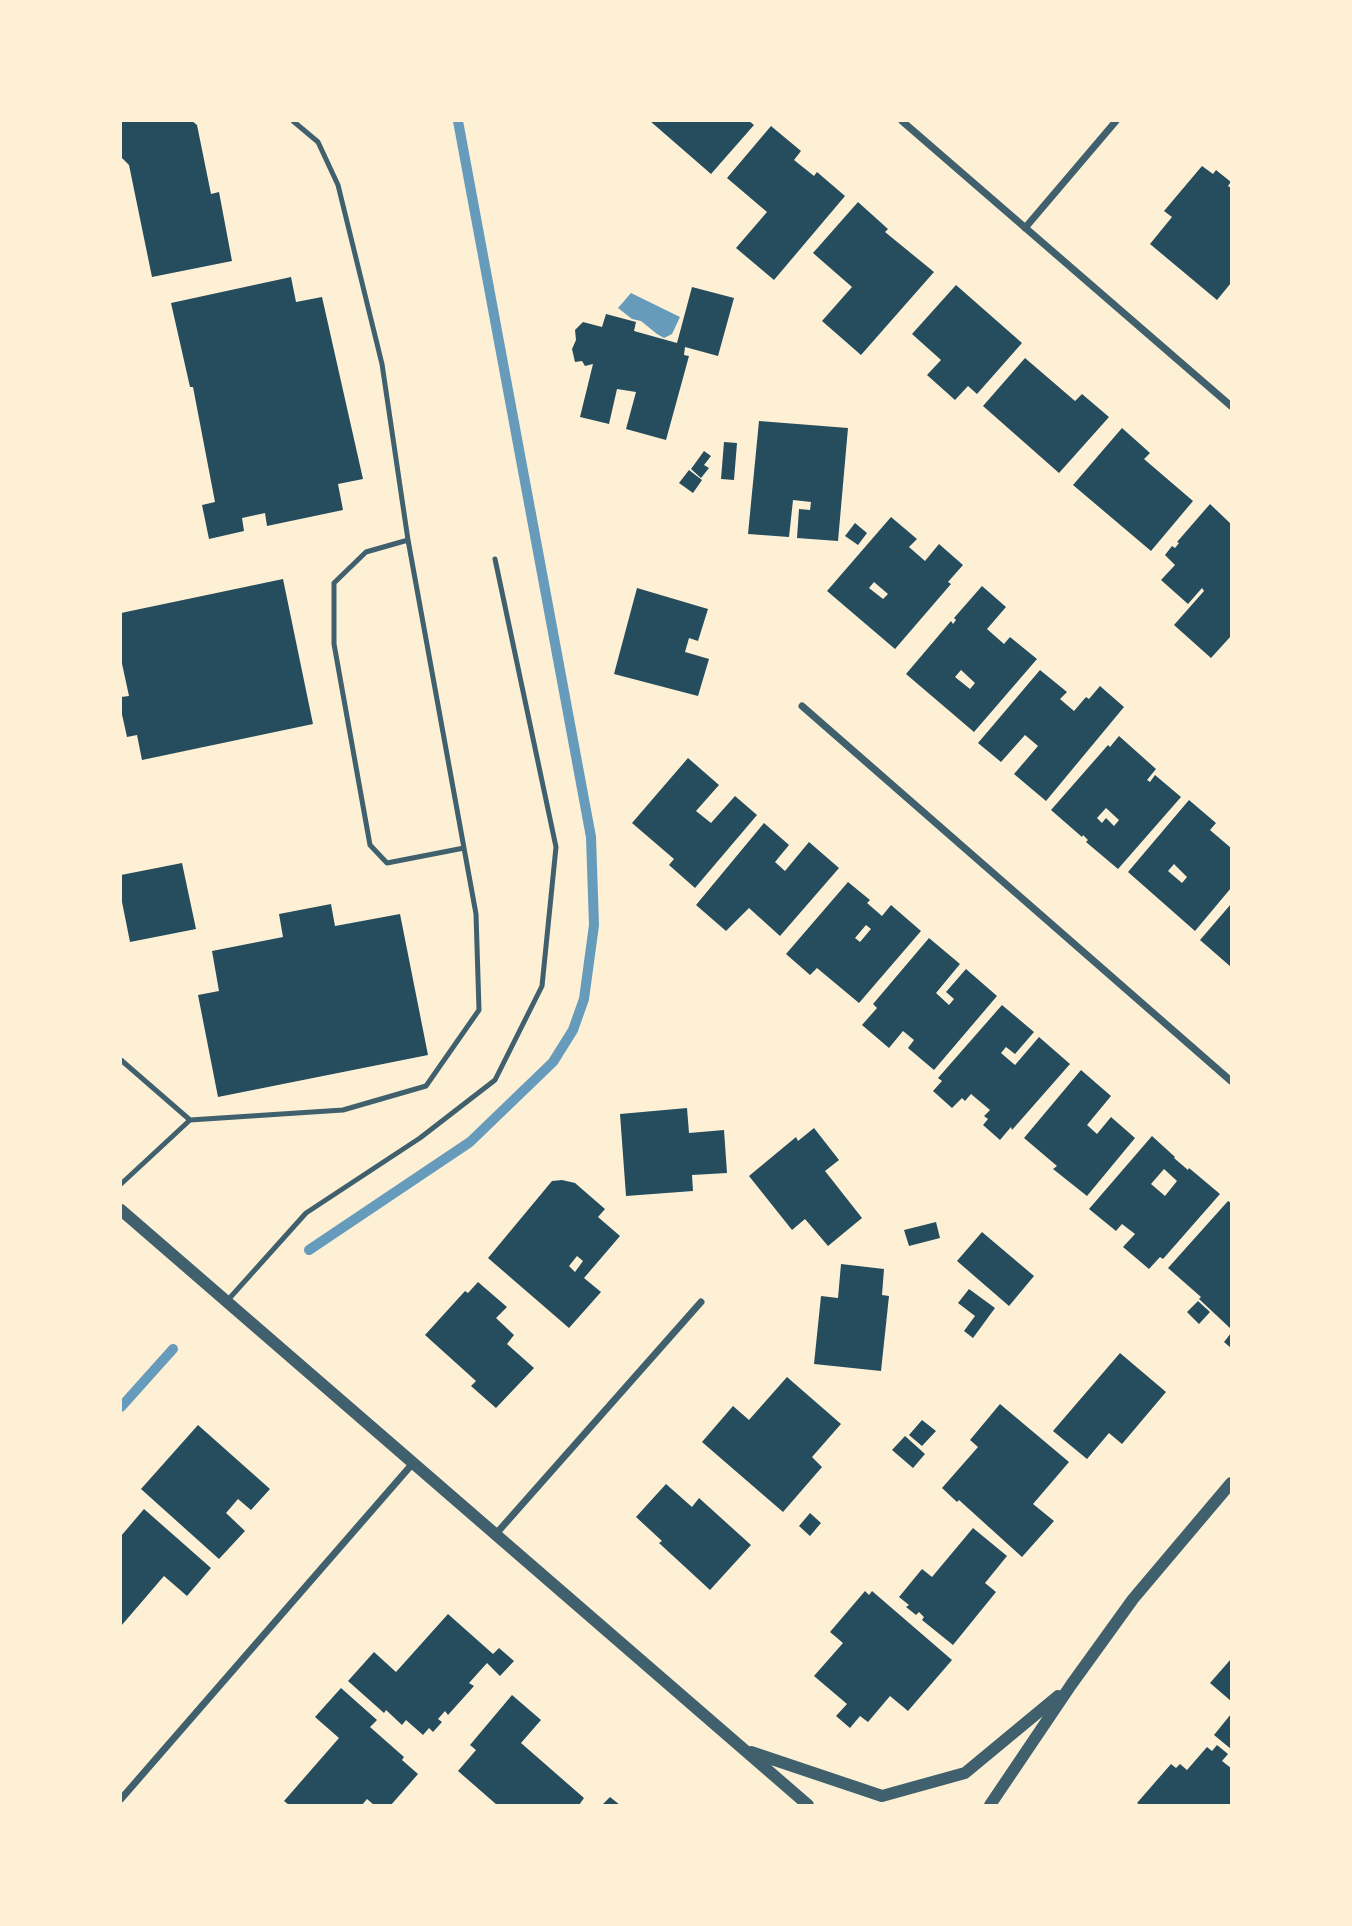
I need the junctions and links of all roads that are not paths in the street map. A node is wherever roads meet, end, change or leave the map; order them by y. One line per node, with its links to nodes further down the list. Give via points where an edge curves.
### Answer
1 (293, 121): 6 (lane, via 318,142 338,184 382,364)
2 (902, 121): 4 (street)
3 (1116, 121): 4 (street)
4 (1025, 228): 5 (street)
5 (1231, 406)
6 (408, 540): 9 (lane); 9 (lane, via 366,552 334,583 334,644 370,845 387,863)
7 (495, 559): 15 (lane, via 556,847 542,986 495,1080 421,1138 306,1213)
8 (802, 706): 11 (street)
9 (464, 848): 12 (lane, via 476,914 479,1010 426,1086 342,1110)
10 (121, 1060): 12 (lane)
11 (1231, 1081)
12 (190, 1120): 13 (lane)
13 (121, 1184)
14 (121, 1210): 15 (street)
15 (227, 1301): 17 (street)
16 (701, 1303): 19 (street)
17 (414, 1462): 19 (street); 22 (street)
18 (1231, 1483): 20 (street, via 1133,1599)
19 (495, 1535): 21 (street)
20 (1071, 1685): 21 (street, via 965,1773 882,1796); 24 (street)
21 (744, 1749): 23 (street)
22 (121, 1798)
23 (808, 1805)
24 (990, 1805)

